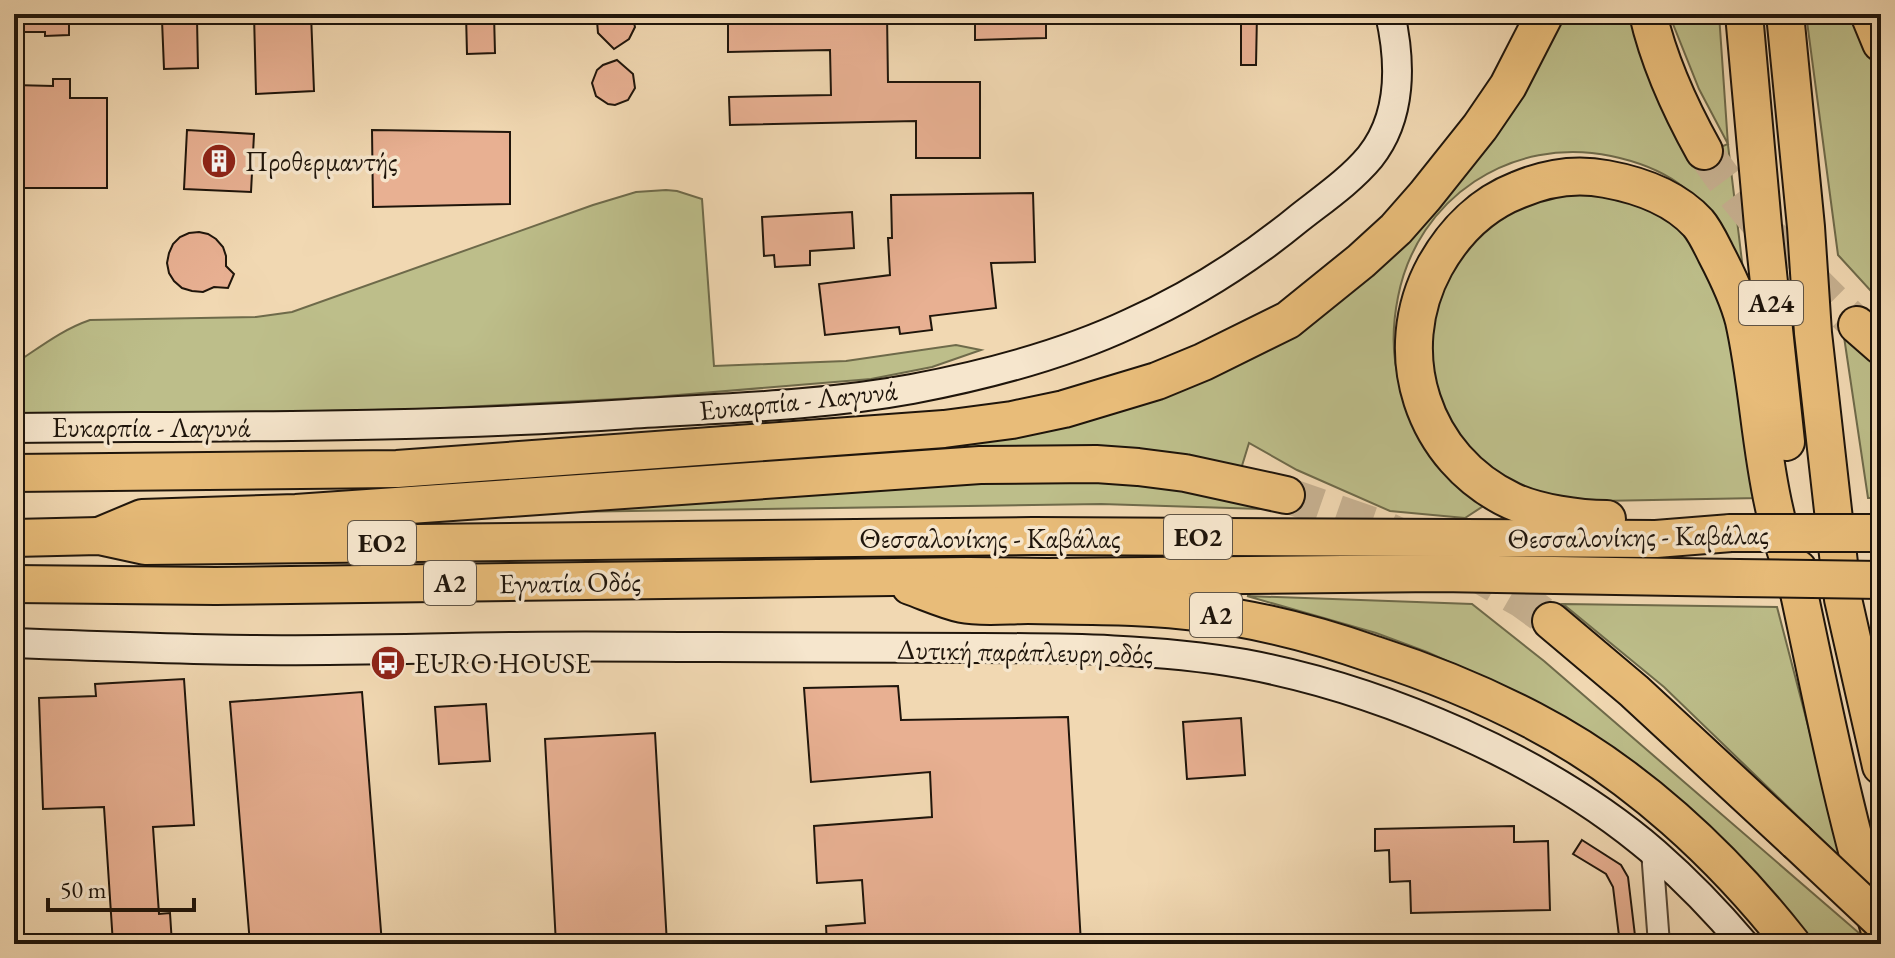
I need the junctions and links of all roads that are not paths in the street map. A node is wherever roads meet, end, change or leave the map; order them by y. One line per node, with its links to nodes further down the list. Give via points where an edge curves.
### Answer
1 (1390, 14): 10 (street, Ευκαρπία - Λαγυνά, via 1398,71 1394,103 1385,132 1364,164 1244,260 1131,323 1046,355 913,389 787,405 457,423)
2 (1545, 14): 11 (highway, via 1480,127 1396,229 1361,261 1288,320 1203,362 1114,395 1012,420 944,429 397,469)
3 (1648, 14): 8 (highway, via 1665,70)
4 (1744, 14): 20 (highway, Α24)
5 (1785, 14): 9 (highway, Α24)
6 (1869, 14): 7 (highway)
7 (1881, 43)
8 (1704, 151)
9 (1813, 333): 23 (highway, via 1830,366); 24 (highway, Α24, via 1843,599)
10 (14, 428)
11 (14, 473)
12 (1286, 495): 15 (highway, via 1138,467 980,465 296,513 142,518)
13 (1731, 533): 14 (highway, Θεσσαλονίκης - Καβάλας / ΕΟ2, bridge); 15 (highway, Θεσσαλονίκης - Καβάλας / ΕΟ2, via 1656,539 1033,536 145,546); 20 (highway, via 1661,518 1600,519 1542,510 1487,486 1446,446 1419,394 1413,339 1428,279 1459,230 1481,210 1535,183 1594,176 1649,191 1698,223 1744,319 1775,512)
14 (1881, 533)
15 (99, 536): 16 (highway)
16 (14, 538)
17 (886, 578): 18 (highway, Θεσσαλονίκης - Καβάλας / ΕΟ2, bridge, via 1439,573); 19 (highway, Εγνατία Οδός / Α2); 30 (highway, Α2, via 964,604 1206,613 1347,645 1454,684 1533,721 1627,781 1714,856)
18 (1881, 580)
19 (14, 584)
20 (1799, 593): 27 (highway, via 1841,788)
21 (1551, 621): 26 (highway, bridge, via 1634,691)
22 (14, 643): 25 (street, Δυτική παράπλευρη οδός, via 252,650 1050,648 1246,664 1387,704 1456,731 1587,803)
23 (1881, 686)
24 (1881, 766)
25 (1652, 851): 28 (street); 29 (street, Δυτική παράπλευρη οδός)
26 (1881, 921)
27 (1881, 933)
28 (1659, 944)
29 (1744, 944)
30 (1792, 944)

